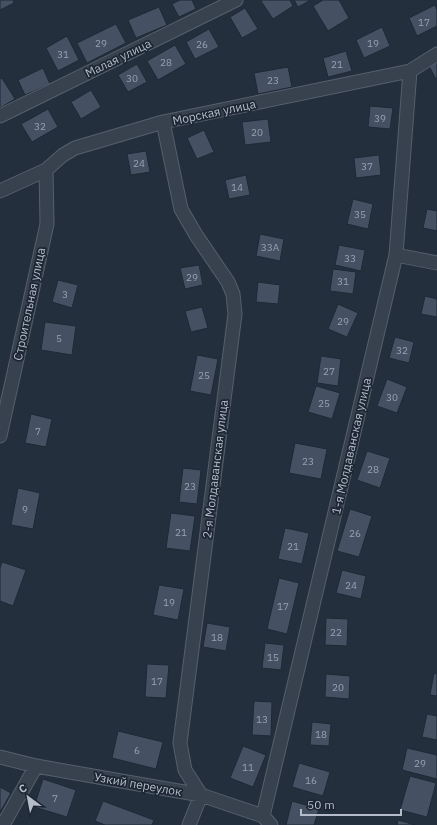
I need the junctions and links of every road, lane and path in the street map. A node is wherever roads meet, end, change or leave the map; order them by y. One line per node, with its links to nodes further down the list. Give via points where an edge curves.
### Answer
1 (236, 0): 4 (street, Малая улица)
2 (437, 54): 3 (street, Морская улица)
3 (410, 71): 5 (street, Морская улица); 8 (street, 1-я Молдаванская улица)
4 (0, 116)
5 (163, 122): 6 (street, Морская улица, via 75,148); 13 (street, 2-я Молдаванская улица, via 181,209 228,282 233,294 235,314 180,743 185,770)
6 (46, 170): 7 (street, Морская улица); 10 (street, Строительная улица, via 47,224)
7 (0, 191)
8 (396, 255): 9 (street); 14 (street, 1-я Молдаванская улица)
9 (437, 263)
10 (0, 436)
11 (0, 757): 12 (street, Узкий переулок)
12 (36, 766): 13 (street, Узкий переулок); 15 (street)
13 (201, 795): 14 (street, Узкий переулок); 16 (street)
14 (267, 821)
15 (3, 825)
16 (189, 825)

